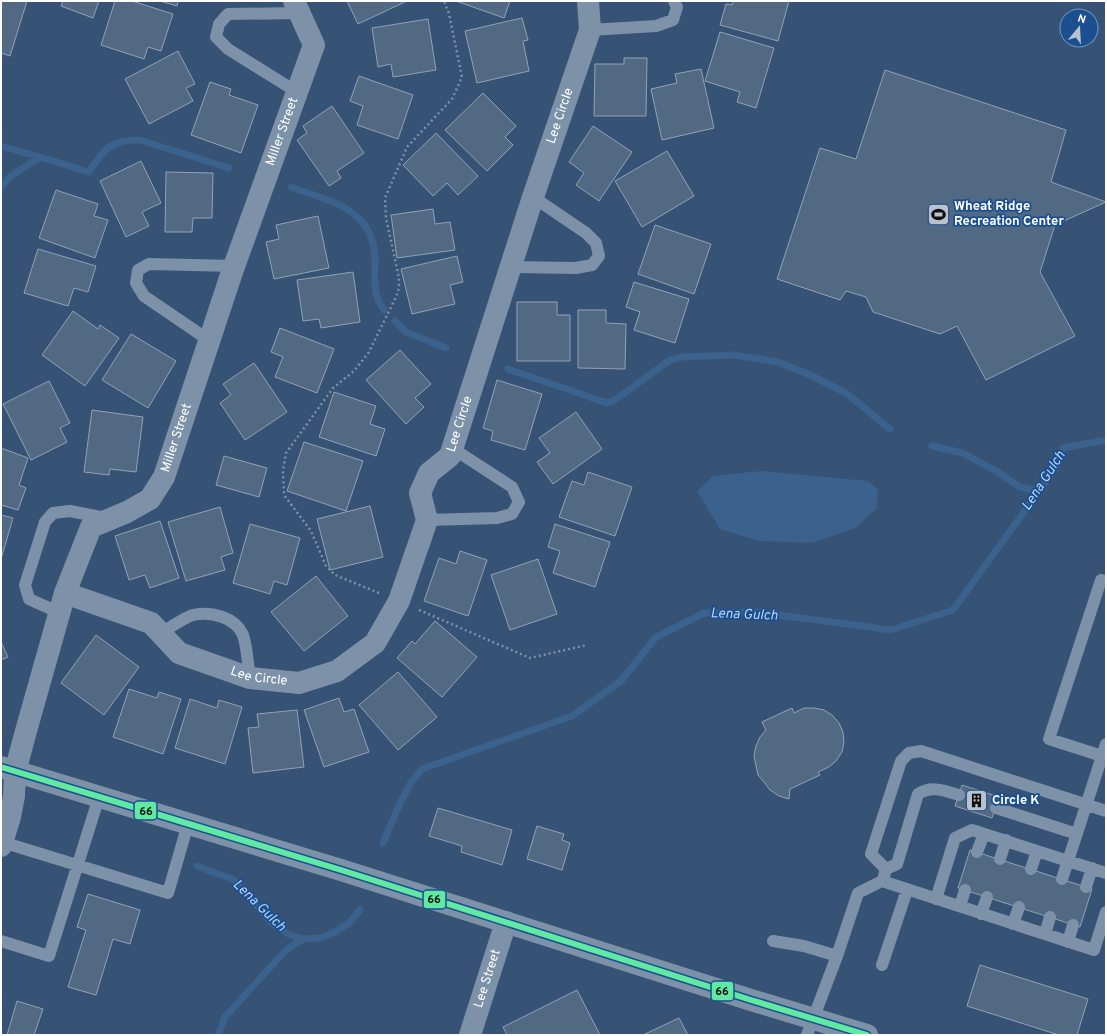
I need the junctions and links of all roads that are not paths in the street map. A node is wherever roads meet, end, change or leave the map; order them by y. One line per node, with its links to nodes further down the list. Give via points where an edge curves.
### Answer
1 (588, 1): 4 (street, Lee Circle)
2 (674, 1): 4 (lane, via 677,7 673,20 656,26)
3 (297, 7): 5 (street, Miller Street, via 314,45); 5 (lane, via 228,14 219,24 216,37 228,49)
4 (590, 30): 6 (street, Lee Circle)
5 (297, 92): 7 (street, Miller Street)
6 (532, 197): 8 (street, Lee Circle); 8 (lane, via 586,234 596,243 599,256 592,265 576,268)
7 (235, 266): 9 (street, Miller Street); 9 (lane, via 149,264 138,270 136,283 144,296)
8 (510, 267): 10 (street, Lee Circle)
9 (210, 341): 11 (street, Miller Street, via 164,476 150,499)
10 (452, 448): 12 (street, Lee Circle, via 450,456 429,473 420,493); 12 (lane, via 512,487 519,502 512,514 497,518)
11 (109, 519): 14 (street, Miller Street, via 91,527); 14 (lane, via 70,511 53,513 45,522 25,585 29,599)
12 (428, 520): 16 (street, Lee Circle, via 399,601 375,643 337,671 299,683)
13 (1106, 581): 18 (lane, via 1101,580 1049,739)
14 (63, 603): 15 (street, Lee Circle, via 151,623); 19 (street, Miller Street)
15 (160, 633): 16 (street, Lee Circle, via 179,653); 16 (lane, via 192,615 213,614 225,617 237,625 243,636)
16 (250, 678)
17 (1106, 744): 18 (lane)
18 (1102, 756): 22 (lane)
19 (8, 769): 21 (street); 29 (street, Miller Street, via 14,796)
20 (959, 795): 36 (lane, via 935,788 918,794 897,864)
21 (98, 797): 25 (street); 34 (lane)
22 (1086, 804): 24 (lane); 27 (lane); 36 (lane, via 921,751 909,753 901,761 871,854)
23 (996, 808): 27 (lane)
24 (1106, 811)
25 (188, 824): 34 (lane, via 168,893); 51 (street)
26 (984, 834): 28 (lane); 31 (lane); 45 (lane, via 972,830 955,838)
27 (1077, 834): 33 (lane)
28 (1006, 840): 30 (lane); 32 (lane)
29 (2, 844): 34 (lane)
30 (1037, 851): 33 (lane); 37 (lane)
31 (977, 852)
32 (1000, 859)
33 (1068, 861): 35 (lane); 39 (lane)
34 (77, 865): 55 (lane, via 48,956)
35 (1092, 868): 38 (lane); 41 (lane)
36 (886, 869): 40 (lane)
37 (1031, 869)
38 (1106, 873)
39 (1062, 879)
40 (882, 882): 42 (lane); 58 (lane, via 858,893)
41 (1086, 887)
42 (907, 890): 45 (lane); 59 (lane)
43 (965, 890): 46 (lane)
44 (987, 897): 49 (lane)
45 (936, 899): 46 (lane)
46 (960, 906): 49 (lane)
47 (1019, 907): 52 (lane)
48 (1106, 912): 57 (lane, via 1094,950)
49 (982, 914): 52 (lane)
50 (1050, 918): 54 (lane)
51 (506, 922): 60 (street); 61 (street, Lee Street)
52 (1014, 924): 54 (lane)
53 (1073, 925): 57 (lane)
54 (1045, 934): 57 (lane)
55 (1, 941)
56 (773, 941): 58 (lane, via 804,946)
57 (1068, 942)
58 (837, 956): 60 (lane)
59 (882, 965)
60 (810, 1027): 62 (street)
61 (470, 1035)
62 (867, 1035)

